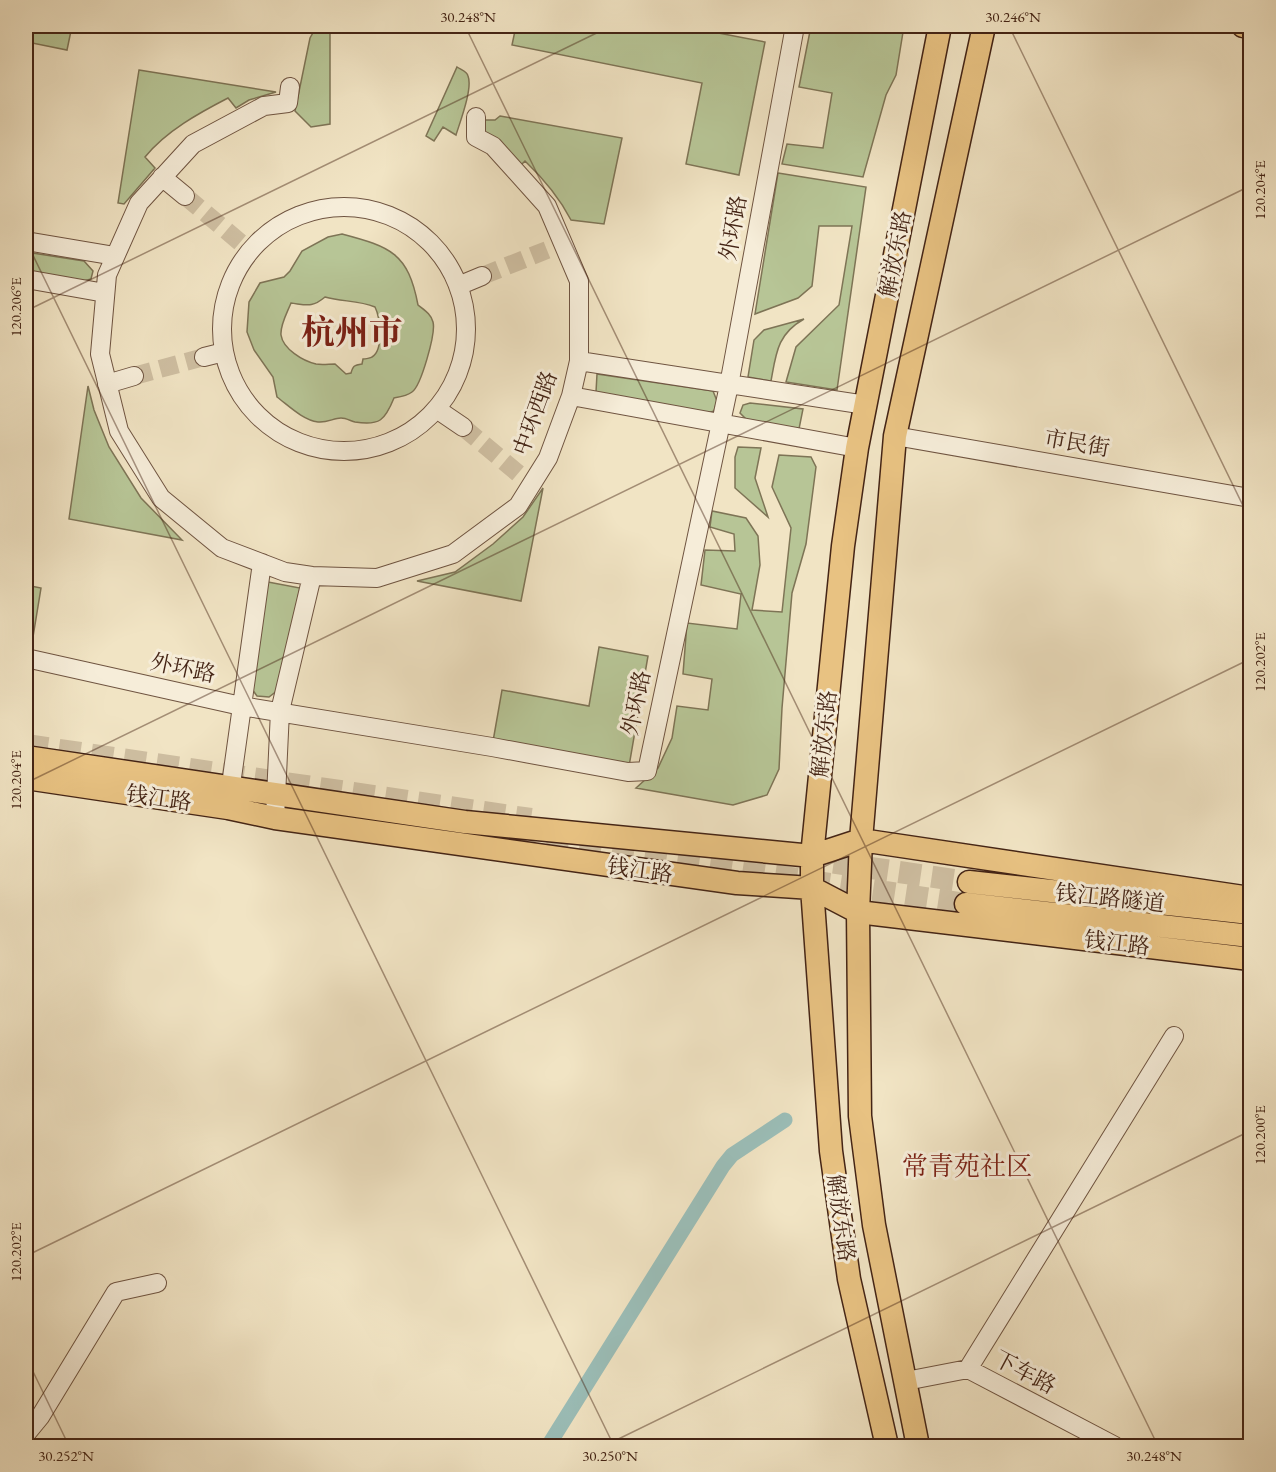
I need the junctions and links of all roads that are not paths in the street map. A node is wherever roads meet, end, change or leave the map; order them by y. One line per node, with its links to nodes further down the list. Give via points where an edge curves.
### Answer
1 (795, 26): 21 (street, 外环路)
2 (940, 26): 23 (main road, 解放东路)
3 (984, 26): 27 (main road, 解放东路)
4 (1242, 26): 5 (main road)
5 (1251, 27)
6 (290, 87): 8 (street, 中环西路, via 288,103 264,106 193,144)
7 (476, 117): 18 (street, 中环西路, via 476,137 493,146 547,206 555,247 579,281)
8 (162, 177): 9 (street); 11 (street, 中环西路, via 139,203)
9 (185, 196)
10 (26, 241): 11 (street)
11 (115, 256): 15 (street, 中环西路)
12 (482, 276): 14 (street)
13 (26, 279): 15 (street)
14 (458, 286): 16 (street, via 445,258 417,230 381,211 341,206 301,213 245,247 224,301); 24 (street, via 463,295 468,335 459,375)
15 (105, 293): 20 (street, 中环西路, via 100,354)
16 (224, 352): 17 (street); 24 (street, via 232,381 255,415 289,440 328,452 369,451 407,436)
17 (204, 357)
18 (579, 361): 21 (street); 22 (street, 中环西路)
19 (134, 376): 20 (street)
20 (107, 384): 30 (street, 中环西路, via 119,431 161,498 222,548)
21 (729, 385): 23 (street); 25 (street, 外环路)
22 (571, 396): 25 (street); 31 (street, 中环西路, via 548,458 526,479 518,506 453,554 377,578)
23 (866, 405): 28 (main road, 解放东路)
24 (438, 410): 26 (street)
25 (720, 424): 28 (street); 34 (street, 外环路, via 647,771 627,772)
26 (464, 427)
27 (895, 436): 29 (street, 市民街); 40 (main road, 解放东路)
28 (857, 448): 41 (main road, 解放东路, via 843,546)
29 (1251, 498)
30 (262, 563): 31 (street, 中环西路); 33 (street)
31 (312, 576): 34 (street)
32 (26, 658): 33 (street, 外环路)
33 (240, 705): 34 (street, 外环路); 38 (street)
34 (280, 711): 37 (street)
35 (26, 757): 38 (main road, 钱江路)
36 (26, 778): 38 (main road, 钱江路)
37 (276, 794): 38 (main road, 钱江路); 39 (street); 41 (main road, 钱江路, via 465,822)
38 (229, 798): 39 (main road, 钱江路)
39 (275, 818): 42 (main road, 钱江路, via 737,883)
40 (861, 840): 41 (main road, 钱江路); 43 (main road, 钱江路); 44 (main road, 解放东路)
41 (812, 856): 42 (main road, 解放东路)
42 (812, 888): 44 (main road, 钱江路); 53 (main road, 解放东路, via 831,1151 849,1278)
43 (1251, 898)
44 (858, 912): 47 (main road, 钱江路); 51 (main road, 解放东路, via 861,1116 874,1225)
45 (1251, 913): 46 (main road, 钱江路隧道, via 968,893)
46 (1251, 936)
47 (1251, 959)
48 (1174, 1036): 50 (street)
49 (157, 1283): 52 (street, via 116,1292)
50 (968, 1369): 51 (street, 下车路); 55 (street, 下车路)
51 (906, 1381): 54 (main road, 解放东路)
52 (26, 1434)
53 (887, 1446)
54 (918, 1446)
55 (1115, 1446)

